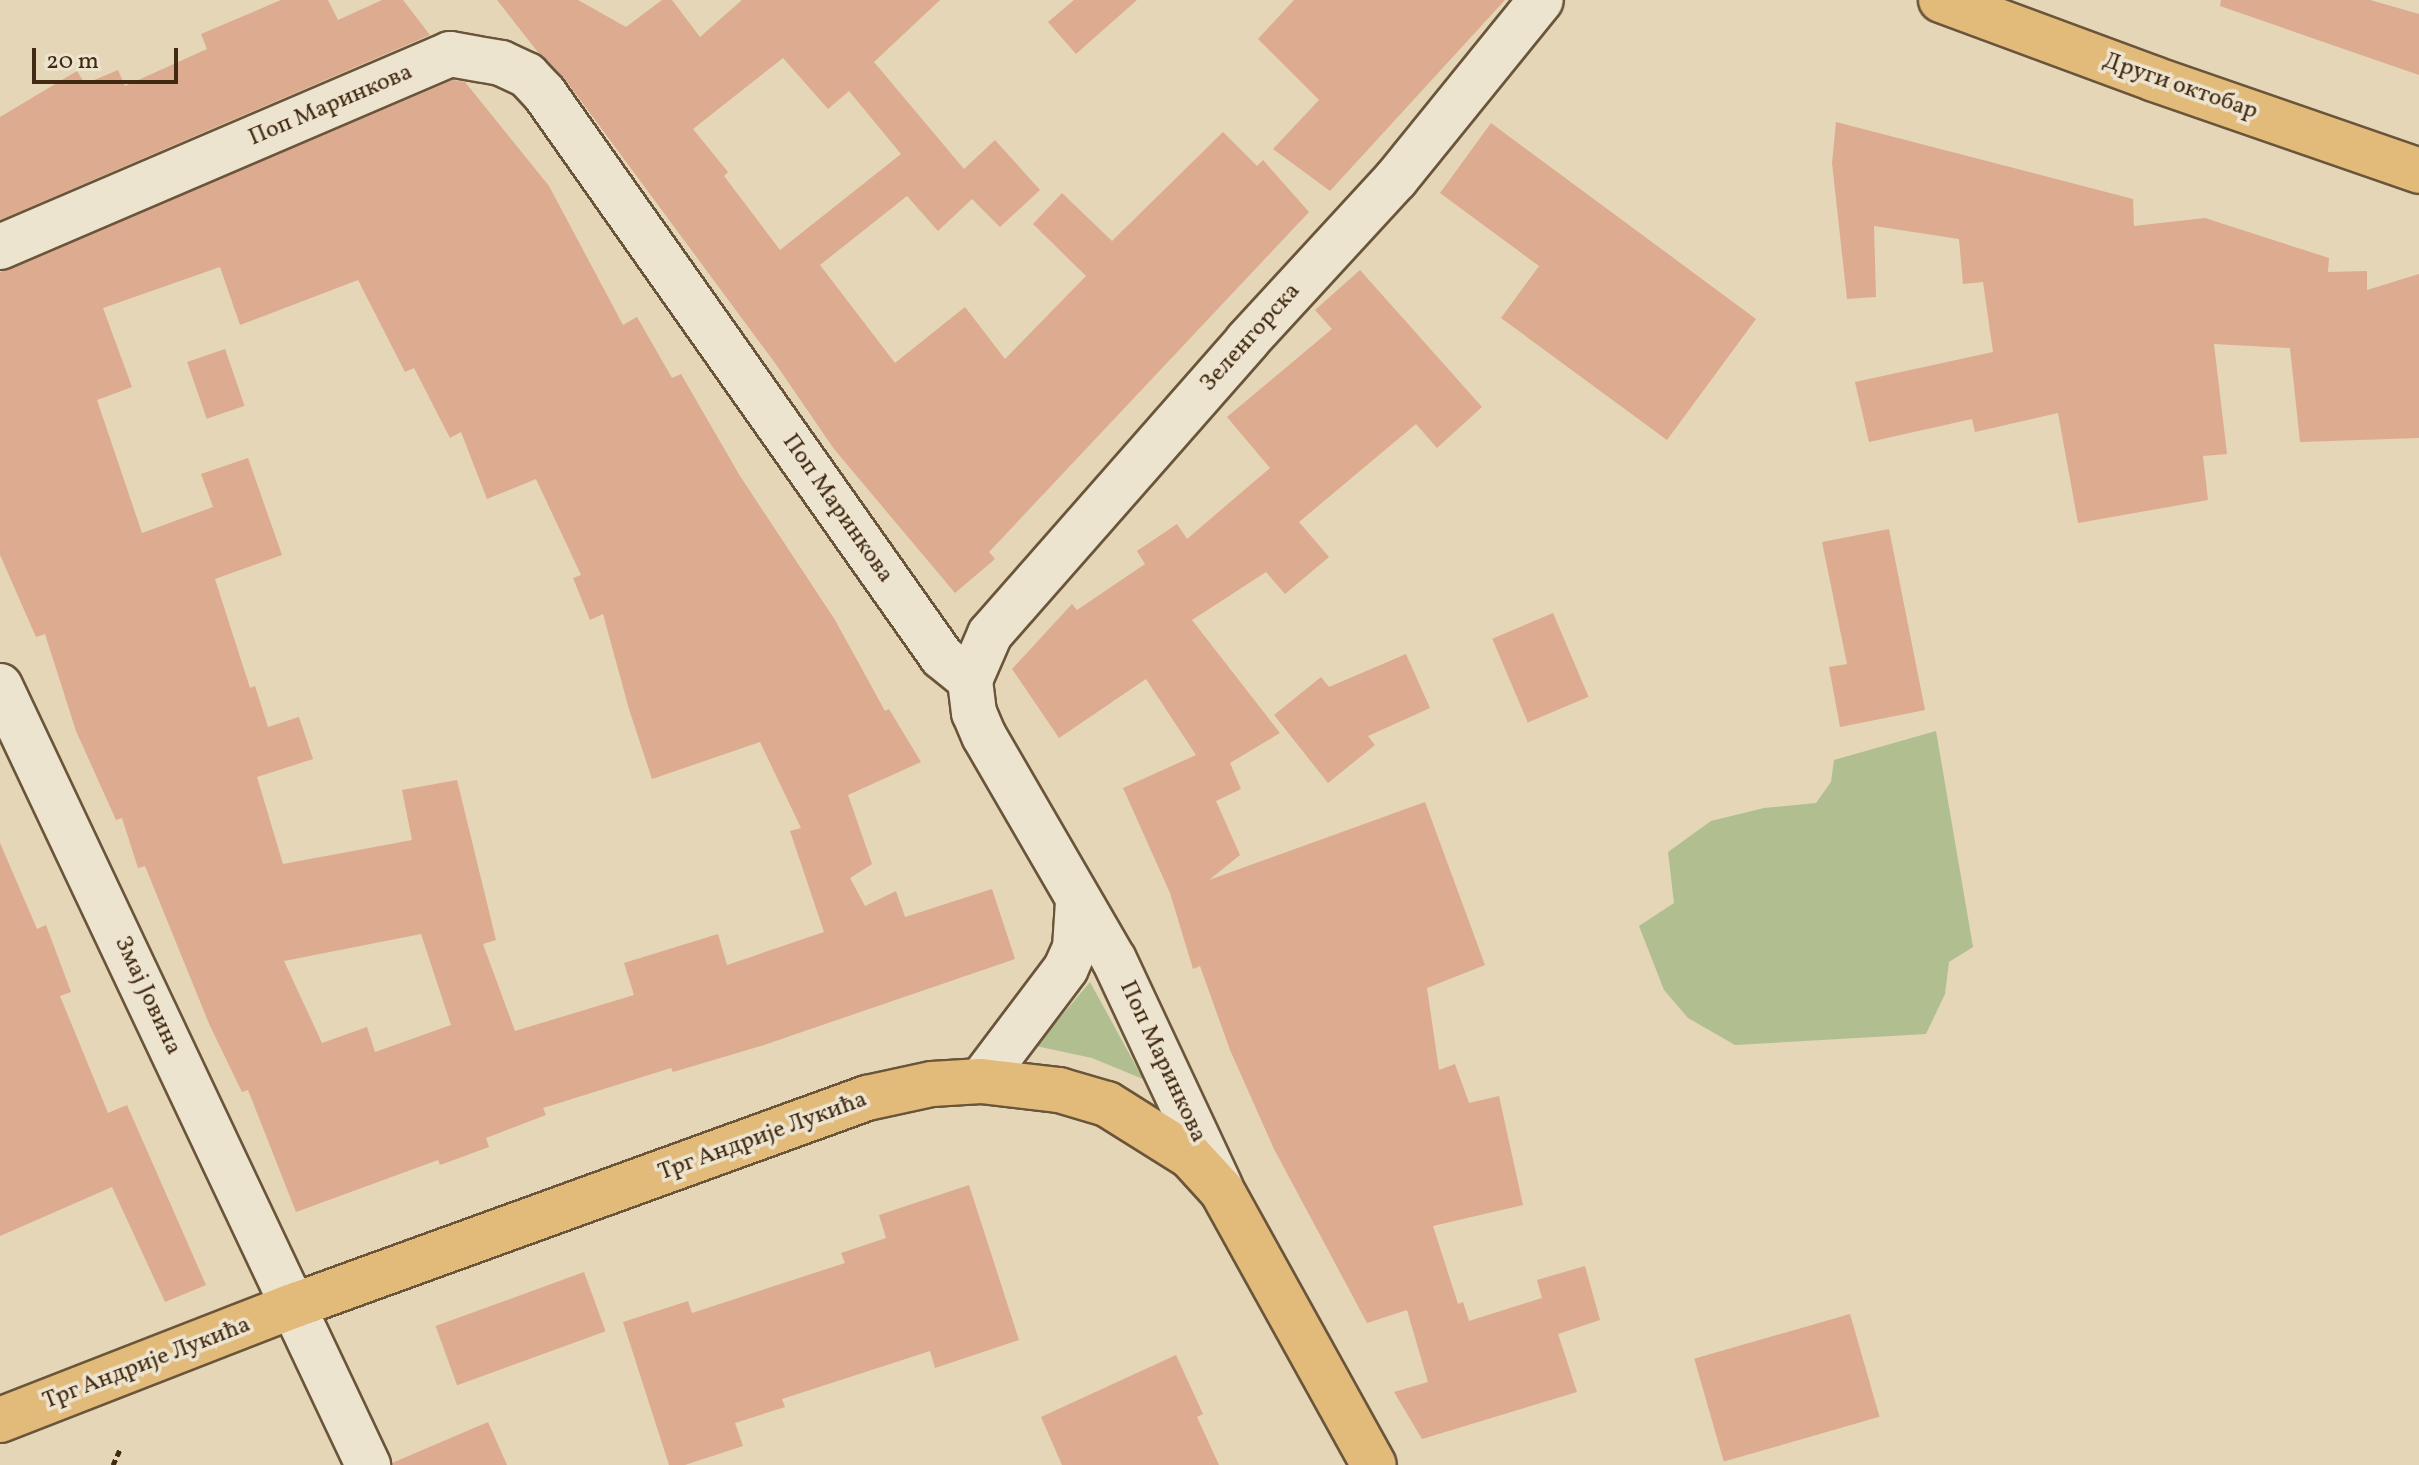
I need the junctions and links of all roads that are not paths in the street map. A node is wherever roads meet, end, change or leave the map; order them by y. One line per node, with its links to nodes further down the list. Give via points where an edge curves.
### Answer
1 (1541, 0): 5 (street, Зеленгорска, via 1396,179 990,634)
2 (1941, 0): 3 (main road, Други октобар)
3 (2419, 171)
4 (0, 247): 5 (street, Поп Маринкова, via 450,54 501,63 527,75 544,93 942,657)
5 (970, 680): 7 (street, Поп Маринкова, via 974,713 984,736)
6 (0, 686): 10 (street, Змај Јовина)
7 (1078, 902): 8 (street, via 1075,948 1066,968); 9 (street, Поп Маринкова, via 1114,960)
8 (981, 1081): 9 (main road, Трг Андрије Лукића, via 1059,1090 1107,1104 1190,1156); 10 (main road, Трг Андрије Лукића, via 932,1084 867,1098)
9 (1222, 1191): 13 (main road, Поп Маринкова)
10 (293, 1306): 11 (main road, Трг Андрије Лукића); 12 (street)
11 (0, 1420)
12 (368, 1465)
13 (1374, 1465)

